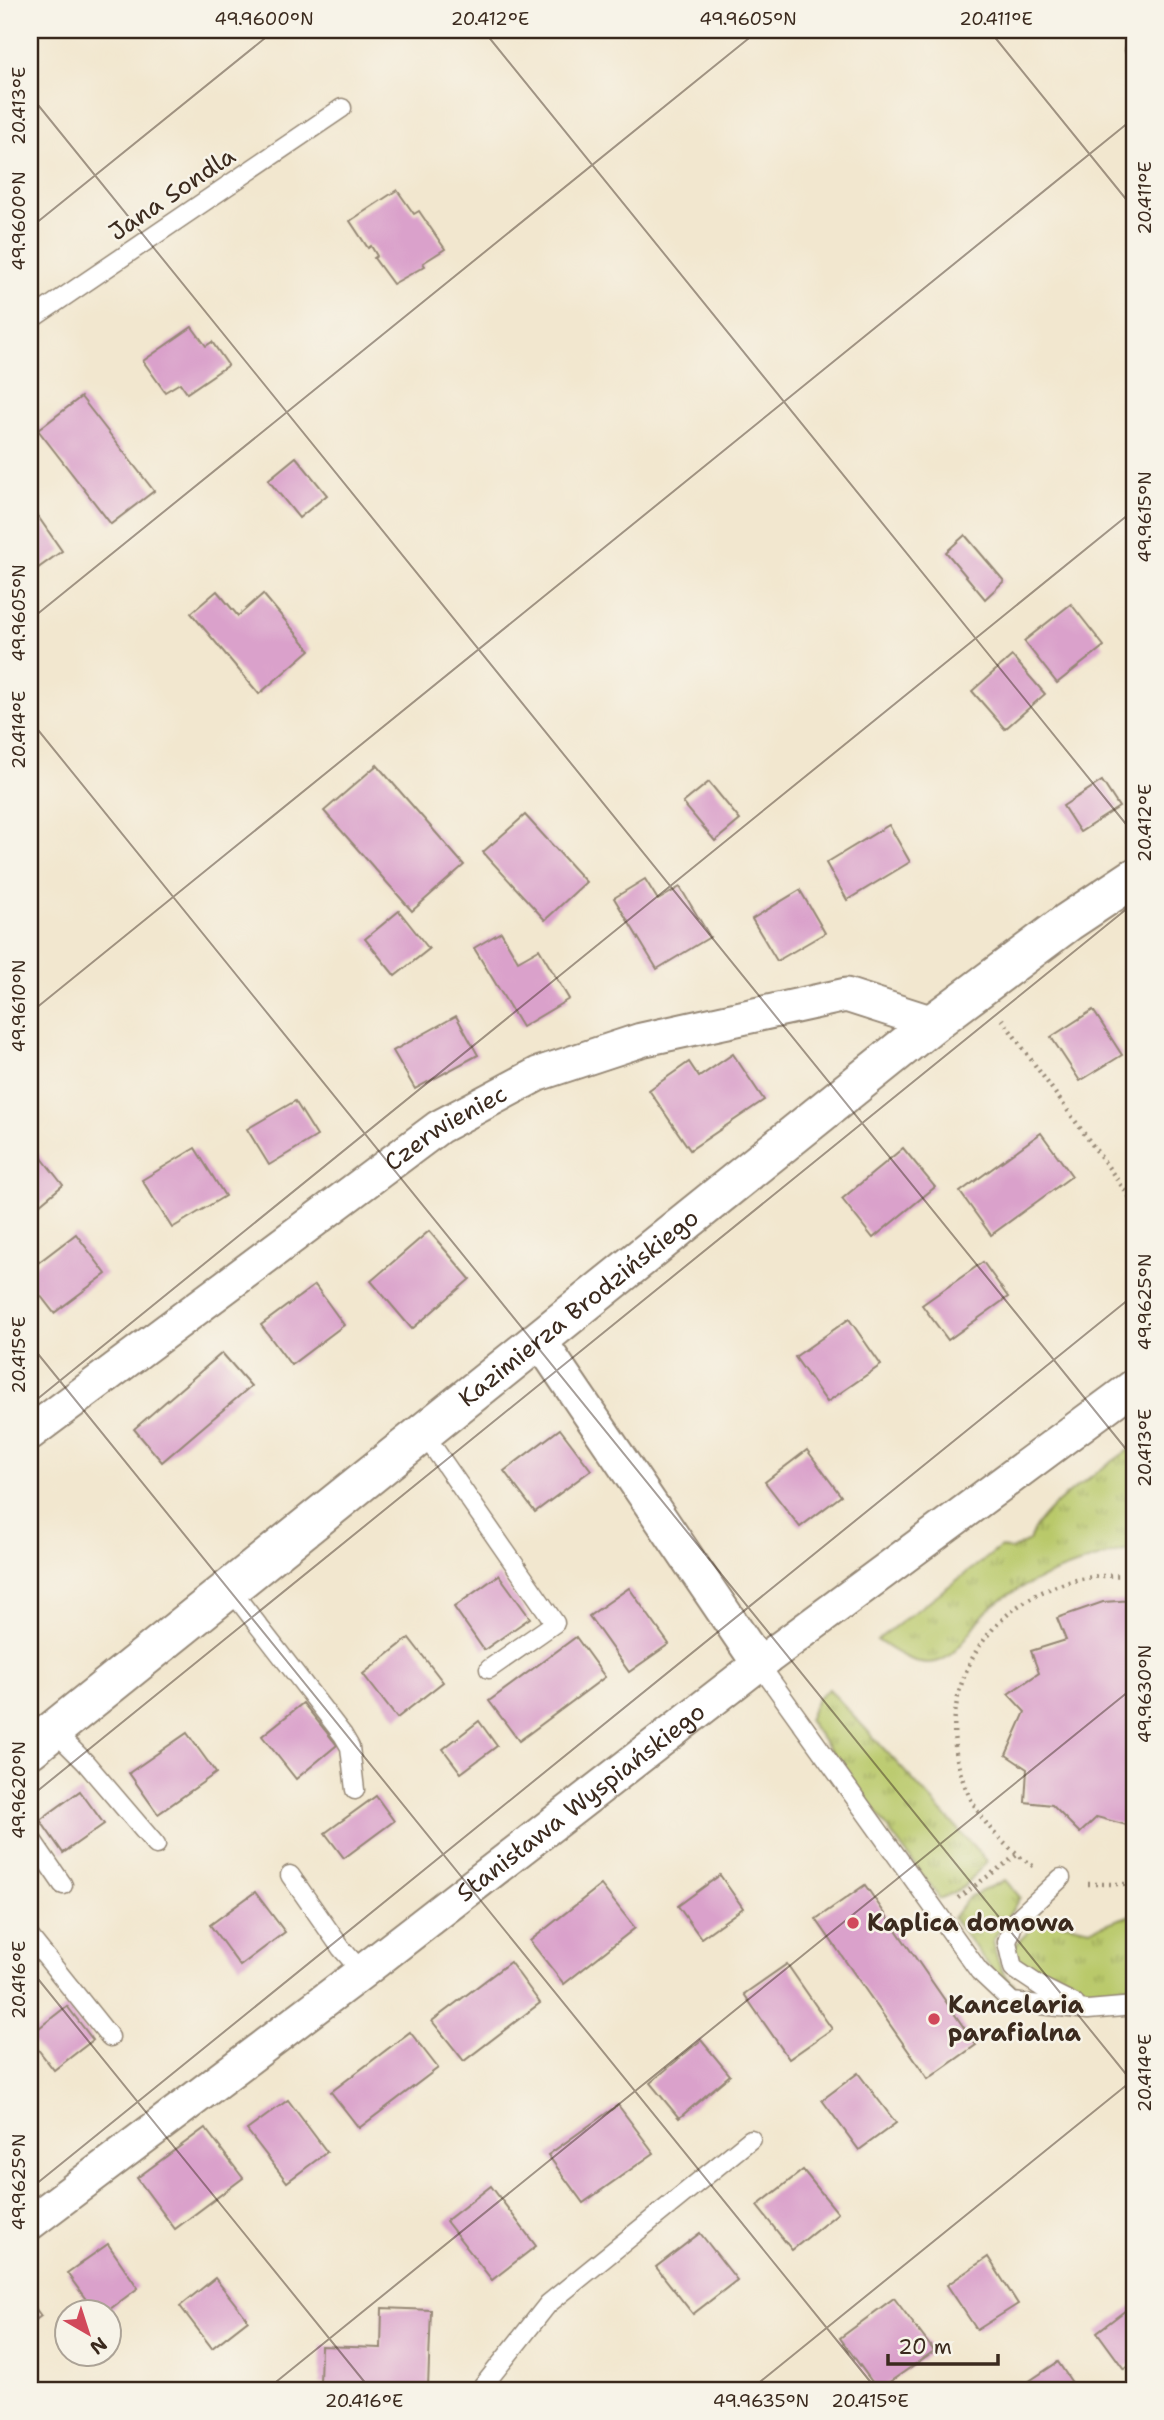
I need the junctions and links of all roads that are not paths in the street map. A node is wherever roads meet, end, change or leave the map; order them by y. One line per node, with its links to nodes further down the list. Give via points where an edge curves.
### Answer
1 (342, 108): 2 (lane, Jana Sondla)
2 (30, 320)
3 (1134, 878): 4 (main road, Kazimierza Brodzińskiego)
4 (933, 1023): 5 (main road, Kazimierza Brodzińskiego); 7 (street, Czerwieniec, via 846,995 641,1040 538,1074 439,1127)
5 (540, 1340): 8 (main road, Kazimierza Brodzińskiego); 10 (street)
6 (1134, 1386): 10 (street, Stanisława Wyspiańskiego)
7 (30, 1433)
8 (424, 1434): 9 (main road, Kazimierza Brodzińskiego); 11 (lane, via 555,1623)
9 (230, 1589): 12 (main road, Kazimierza Brodzińskiego); 13 (lane, via 343,1735)
10 (759, 1664): 20 (street, Stanisława Wyspiańskiego); 22 (lane, via 979,1971 1012,2002)
11 (489, 1669)
12 (42, 1739): 15 (lane, via 85,1762)
13 (355, 1790)
14 (30, 1837): 18 (lane)
15 (156, 1845)
16 (290, 1875): 20 (lane)
17 (1060, 1878): 22 (lane, via 1014,1922 1007,1942 1013,1968)
18 (63, 1885)
19 (30, 1937): 23 (lane)
20 (362, 1972): 25 (street, Stanisława Wyspiańskiego)
21 (1134, 2006): 22 (lane)
22 (1088, 2010)
23 (110, 2037)
24 (751, 2139): 26 (lane, via 548,2304)
25 (30, 2223)
26 (480, 2390)

